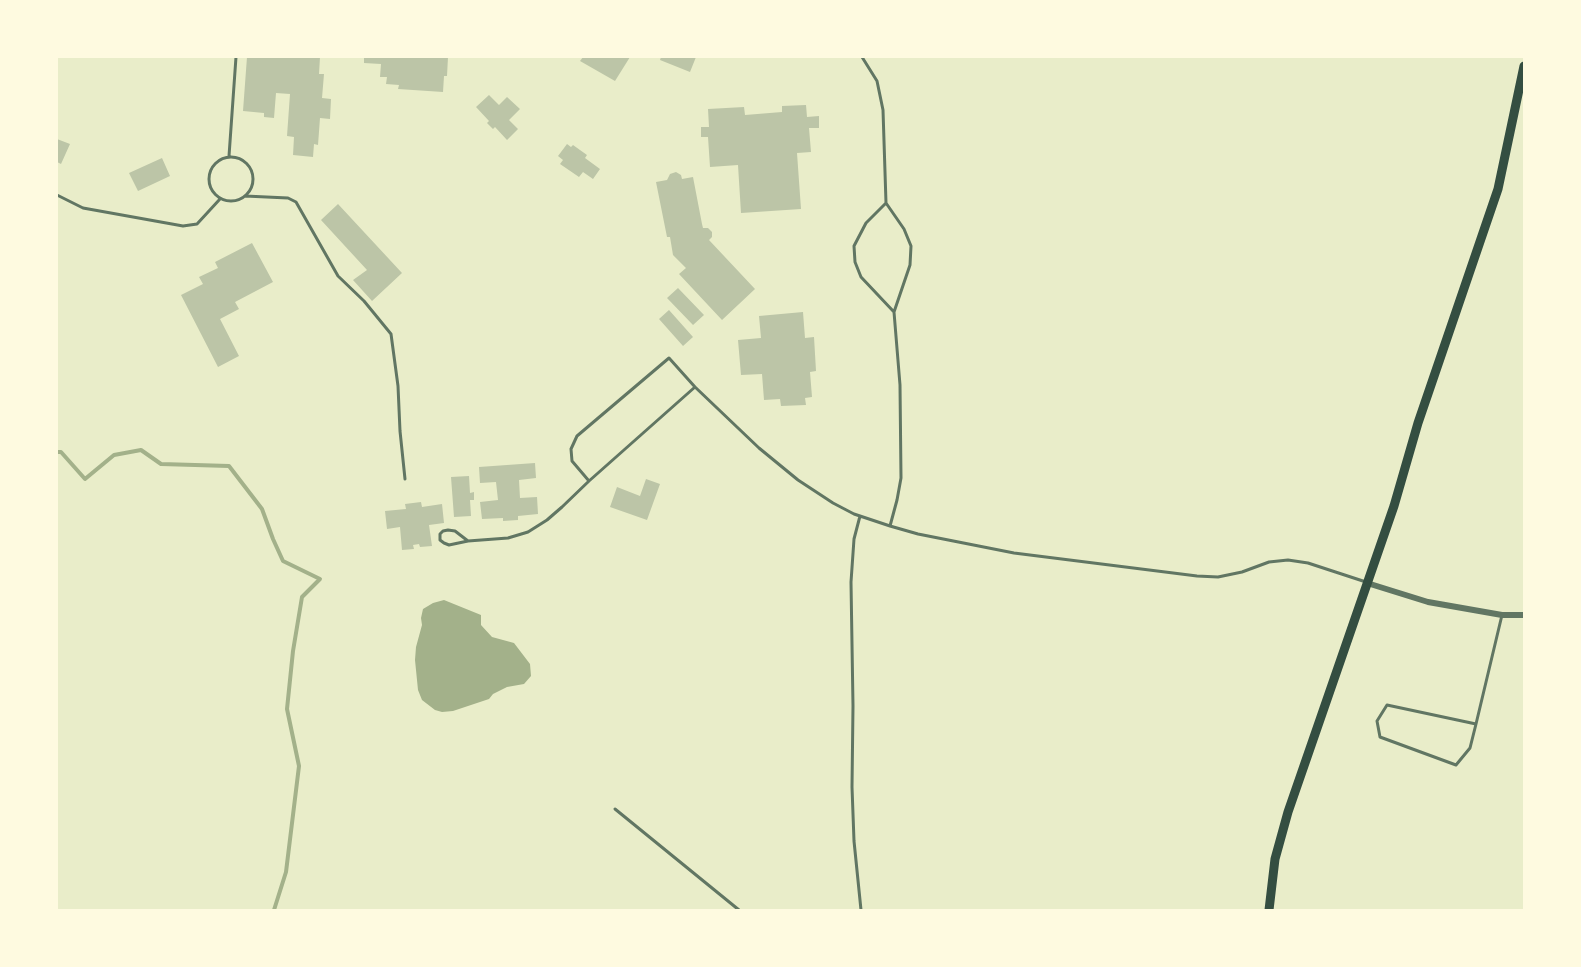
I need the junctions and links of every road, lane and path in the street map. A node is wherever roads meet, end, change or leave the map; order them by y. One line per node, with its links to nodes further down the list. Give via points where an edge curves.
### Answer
1 (237, 57): 4 (lane)
2 (862, 57): 8 (lane, via 877,81 883,110)
3 (1524, 66): 16 (main road, via 1498,189)
4 (229, 156): 6 (lane, via 244,161 252,171 252,187); 7 (lane, via 216,162 208,176 211,189)
5 (57, 195): 7 (lane, via 83,208 183,226 197,224)
6 (245, 196): 7 (lane, via 234,201); 11 (lane, via 288,198 296,202 338,276 392,334)
7 (220, 199)
8 (886, 203): 9 (lane, via 911,246 910,266); 9 (lane, via 866,223 854,246 855,262 861,277)
9 (894, 312): 14 (lane, via 901,478)
10 (695, 387): 12 (lane); 12 (lane, via 669,358 577,436 571,449 572,461); 13 (lane, via 798,480)
11 (405, 479)
12 (589, 481): 15 (lane, via 528,532)
13 (860, 516): 14 (lane); 22 (lane, via 851,582 852,787)
14 (890, 526): 16 (lane, via 1014,554 1197,576 1218,577 1288,560)
15 (468, 541): 15 (lane, via 449,545 440,540 440,534 455,531)
16 (1367, 583): 17 (street, via 1428,602); 23 (main road, via 1288,812 1275,859)
17 (1502, 615): 18 (street); 19 (lane)
18 (1524, 615)
19 (1476, 724): 19 (lane, via 1387,705 1377,722 1380,737 1456,765 1470,748)
20 (615, 809): 21 (lane)
21 (739, 910)
22 (861, 910)
23 (1269, 910)

